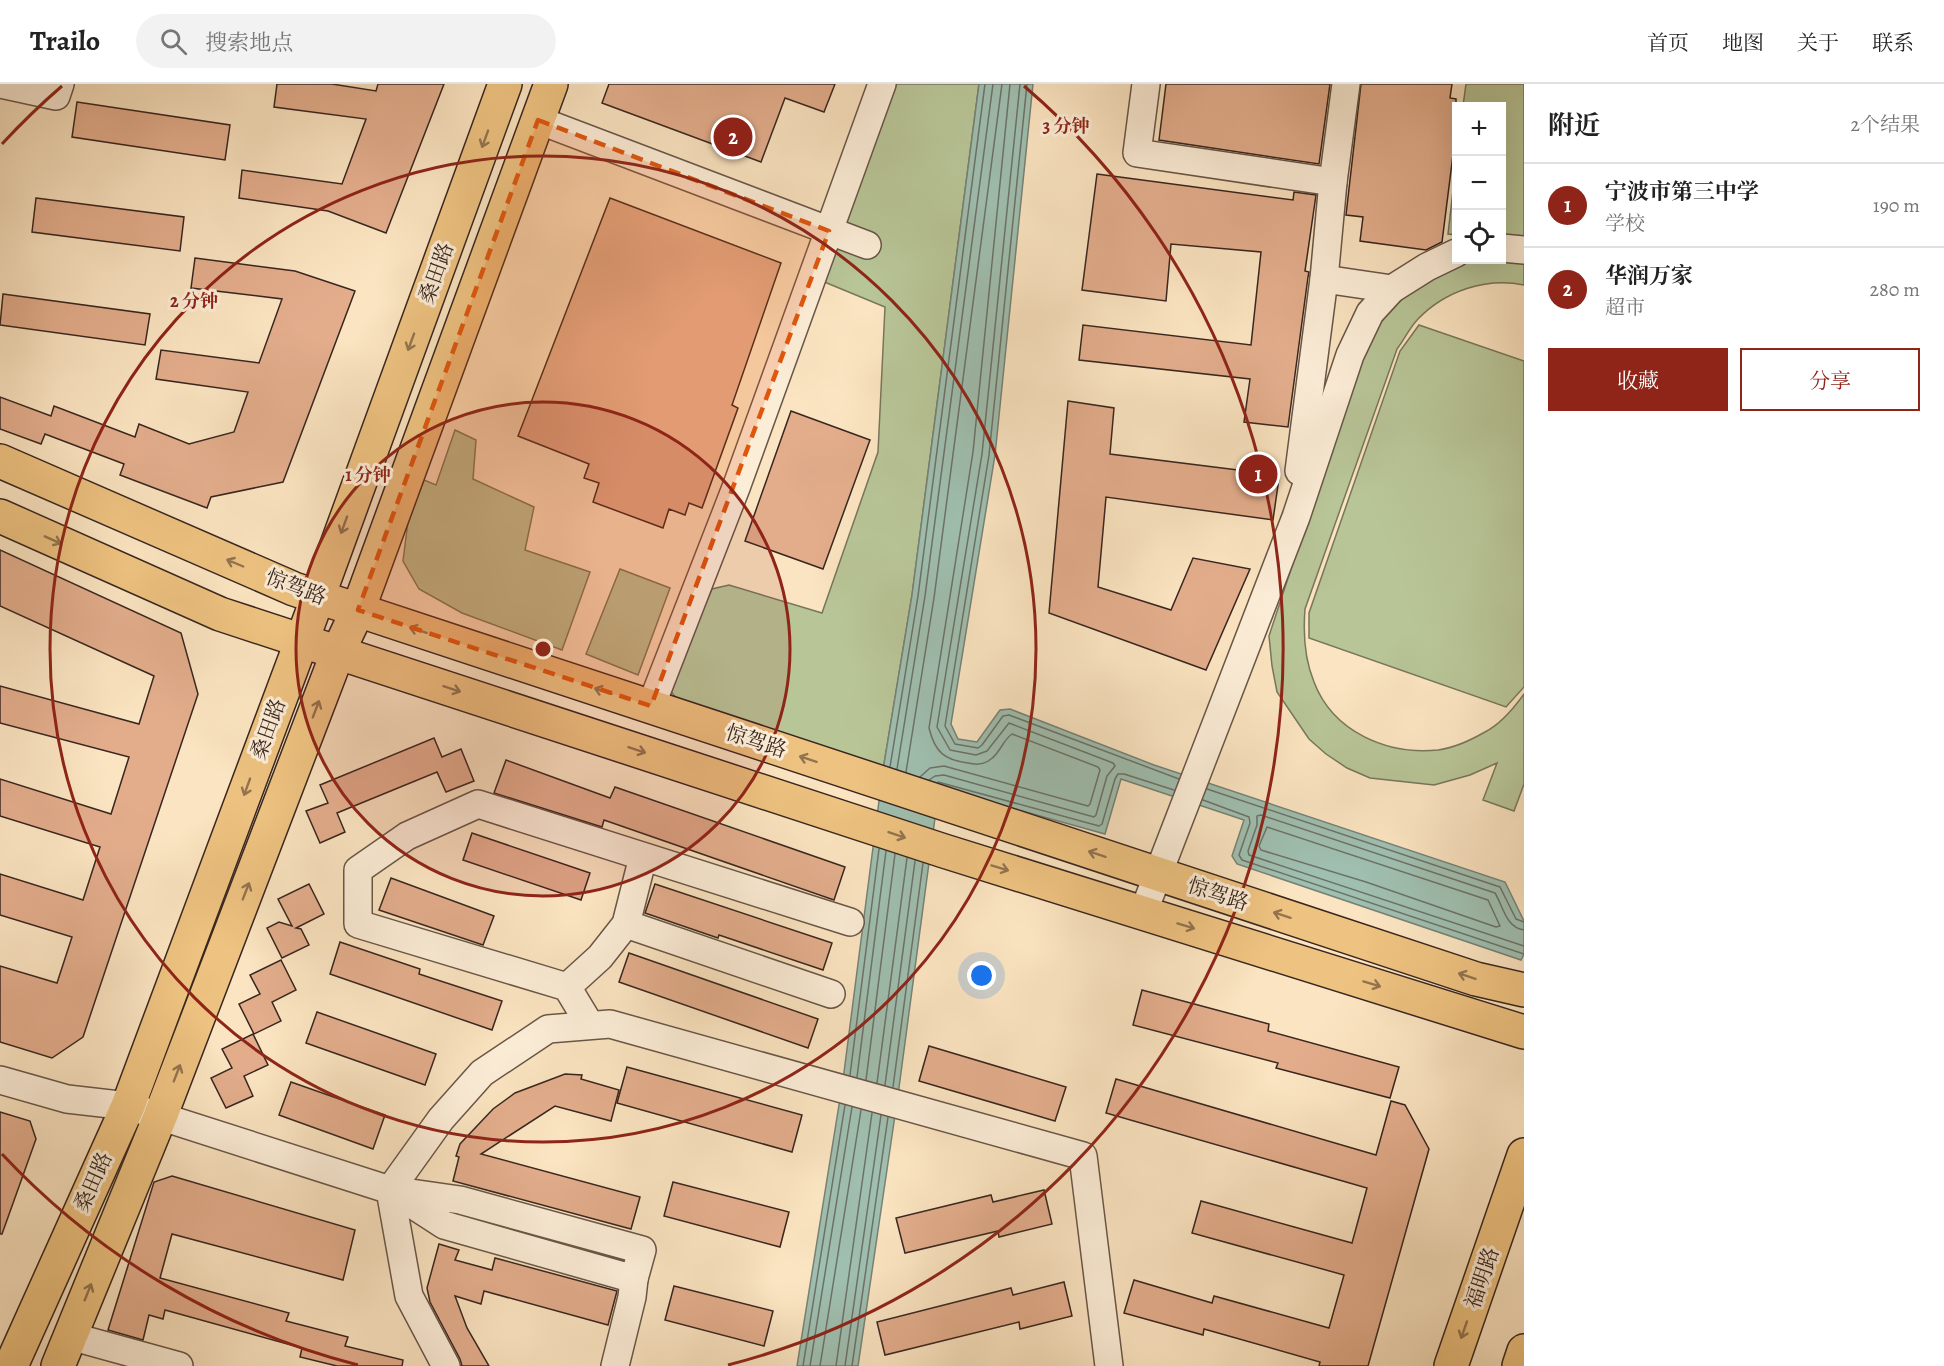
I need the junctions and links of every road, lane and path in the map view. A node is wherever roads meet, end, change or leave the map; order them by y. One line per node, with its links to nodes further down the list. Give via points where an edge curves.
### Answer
1 (0, 84): 2 (street, via 56,96)
2 (60, 84)
3 (505, 84): 22 (main road, 桑田路, one-way to 22)
4 (551, 84): 8 (main road, 桑田路)
5 (882, 84): 10 (street)
6 (1146, 84): 9 (street, via 1137,153)
7 (1346, 84): 9 (street)
8 (538, 120): 10 (street); 23 (main road, 桑田路)
9 (1333, 182): 15 (street)
10 (829, 231): 11 (street); 26 (street)
11 (867, 245)
12 (1506, 248): 13 (street)
13 (1524, 250)
14 (1452, 256): 16 (street)
15 (1324, 279): 16 (street); 17 (street)
16 (1392, 289): 18 (street, via 1370,313)
17 (1316, 344): 18 (street); 21 (street)
18 (1350, 355): 21 (street)
19 (0, 461): 22 (main road, 惊驾路, one-way to 19)
20 (0, 516): 24 (main road, 惊驾路, one-way to 24, via 220,614)
21 (1296, 517): 28 (street)
22 (317, 596): 23 (main road, 惊驾路); 24 (main road, 桑田路)
23 (358, 610): 25 (main road, 桑田路); 26 (main road, 惊驾路, one-way to 23)
24 (301, 640): 25 (main road, 惊驾路); 38 (main road, 桑田路, one-way to 38)
25 (338, 652): 29 (main road, 惊驾路, one-way to 29); 39 (main road, 桑田路, one-way to 25)
26 (651, 706): 28 (main road, 惊驾路, one-way to 26)
27 (643, 857): 30 (street); 31 (street); 32 (street, via 478,804 407,836 358,870 358,924)
28 (1158, 874): 29 (street); 33 (main road, 惊驾路, one-way to 28, via 1476,979)
29 (1143, 913): 36 (main road, 惊驾路, one-way to 36)
30 (850, 922)
31 (626, 924): 32 (street, via 600,957); 34 (street)
32 (567, 987): 35 (street)
33 (1524, 990)
34 (831, 994)
35 (590, 1025): 41 (street, via 548,1029 482,1073 441,1119); 49 (street, via 610,1024 1083,1156)
36 (1524, 1032)
37 (0, 1080): 38 (street, via 67,1099)
38 (128, 1106): 39 (street); 44 (main road, 桑田路)
39 (160, 1117): 41 (street); 42 (main road, 桑田路, one-way to 39)
40 (1524, 1155): 50 (main road, 福明路, one-way to 50)
41 (390, 1190): 47 (street, via 409,1296); 48 (street, via 460,1200 642,1250)
42 (70, 1336): 45 (main road, 桑田路); 46 (street)
43 (1524, 1351): 51 (main road)
44 (11, 1366)
45 (58, 1366)
46 (179, 1366)
47 (446, 1366)
48 (615, 1366)
49 (1109, 1366)
50 (1451, 1366)
51 (1519, 1366)

